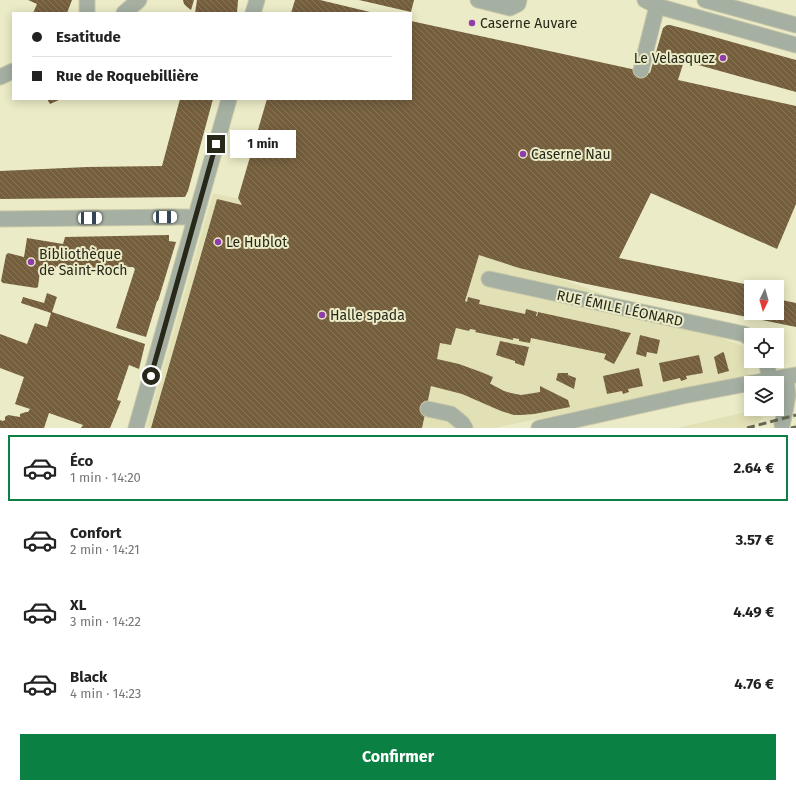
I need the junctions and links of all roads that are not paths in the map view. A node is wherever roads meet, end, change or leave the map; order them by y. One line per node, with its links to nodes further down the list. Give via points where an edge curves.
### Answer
1 (87, 0): 8 (street)
2 (138, 0): 9 (street)
3 (257, 0): 10 (street)
4 (478, 0): 5 (street, via 510,8 518,4)
5 (519, 0)
6 (705, 0): 11 (street)
7 (651, 3): 12 (street); 13 (street)
8 (87, 12)
9 (125, 12)
10 (253, 12)
11 (796, 25)
12 (796, 45)
13 (642, 70)
14 (12, 71): 15 (street)
15 (0, 77)
16 (229, 100): 18 (street)
17 (0, 219): 18 (street)
18 (195, 219): 26 (street)
19 (489, 279): 20 (street, RUE ÉMILE LÉONARD)
20 (744, 334)
21 (791, 376): 25 (street)
22 (744, 385): 28 (street)
23 (428, 409): 27 (street, via 451,414)
24 (796, 414): 25 (street)
25 (780, 426)
26 (136, 428)
27 (465, 428)
28 (539, 428)

